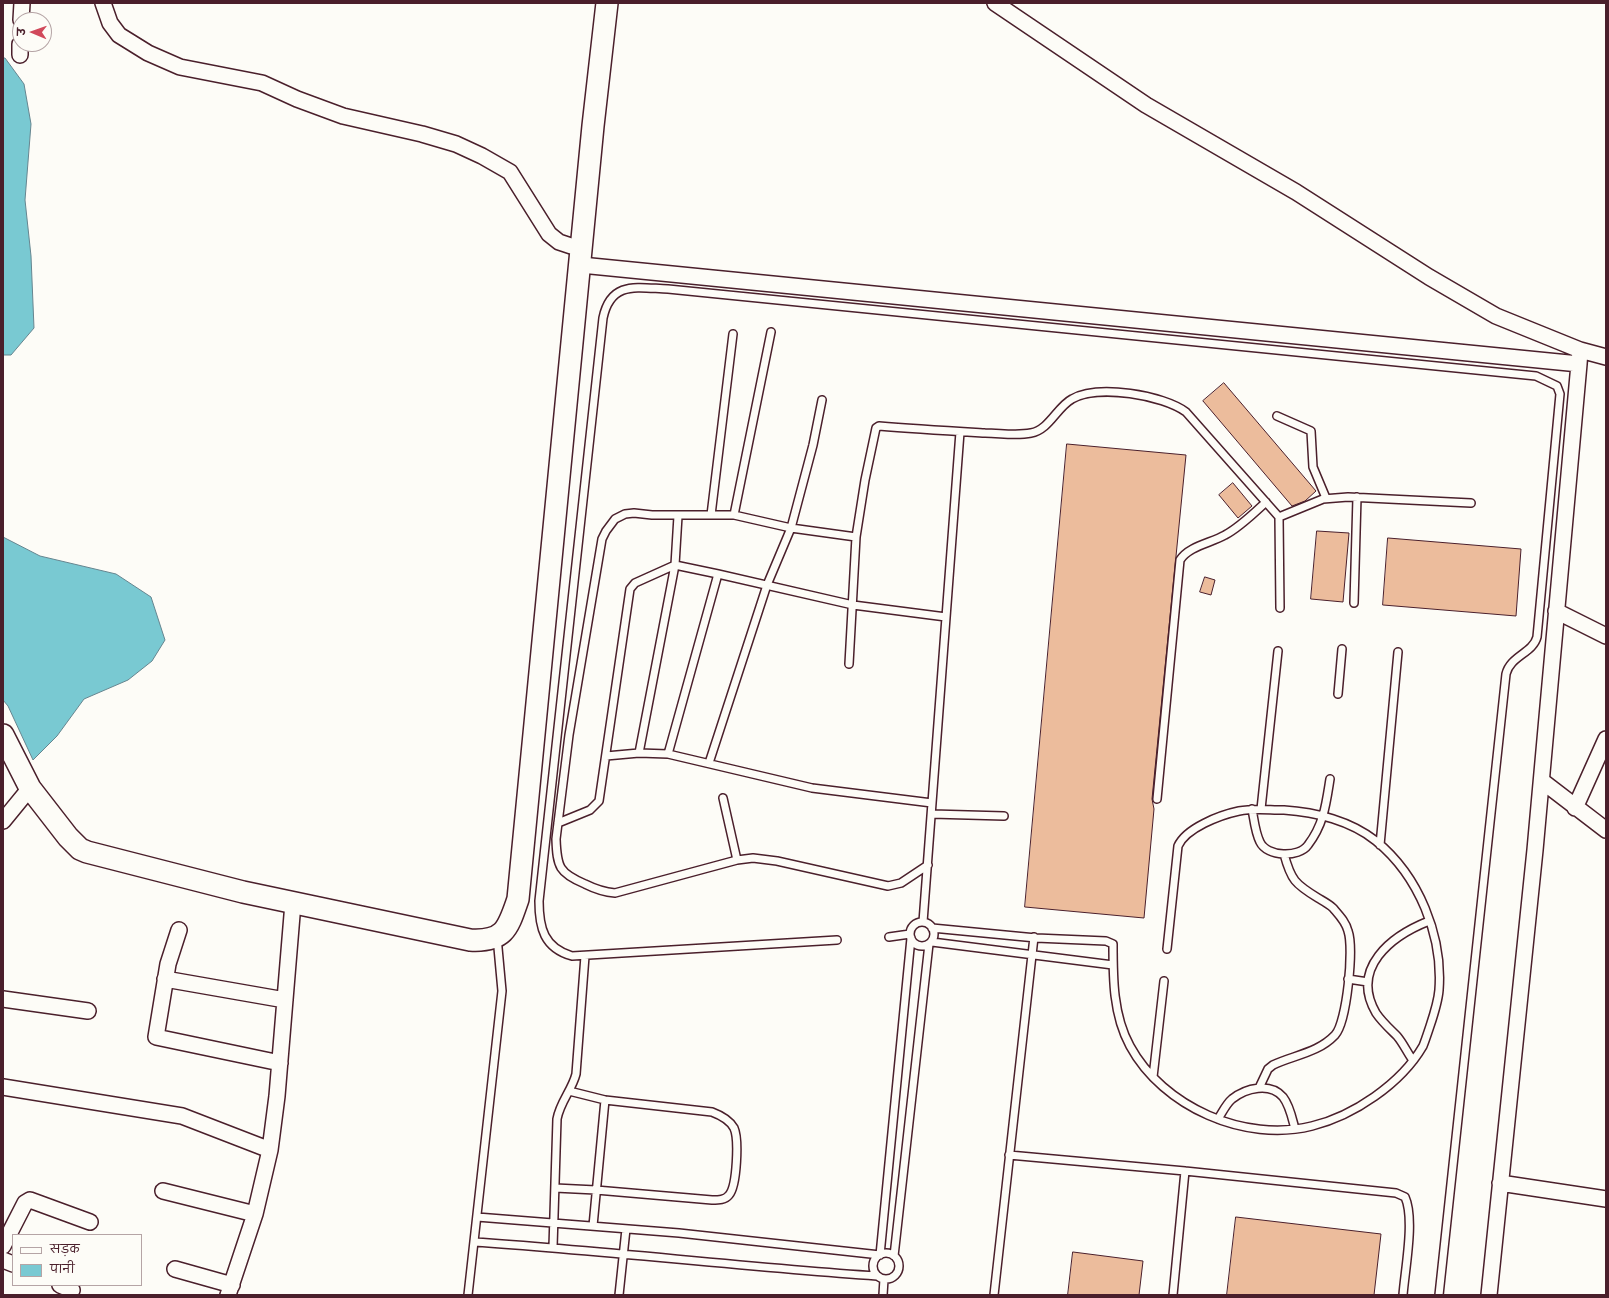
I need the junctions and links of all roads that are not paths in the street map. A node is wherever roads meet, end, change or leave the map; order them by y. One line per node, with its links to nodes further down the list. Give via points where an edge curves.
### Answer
1 (103, 3): 4 (street, via 110,23 119,35 148,53 180,68 262,83 343,116 422,134 456,144 482,156 510,172 549,234 559,242 571,246)
2 (607, 3): 4 (street)
3 (995, 3): 7 (street, via 1146,105 1296,192 1489,312)
4 (582, 256): 7 (street); 67 (street, via 518,899 510,923)
5 (771, 332): 17 (lane)
6 (733, 334): 16 (lane)
7 (1579, 357): 8 (street); 28 (street)
8 (1606, 357)
9 (822, 400): 20 (lane, via 814,445)
10 (1278, 416): 13 (lane, via 1310,431 1313,467)
11 (960, 432): 14 (lane, via 1032,433 1046,425 1072,398 1084,394 1155,397 1186,412); 21 (lane, via 879,426 876,428); 29 (lane)
12 (1357, 497): 13 (lane); 15 (lane); 25 (lane)
13 (1326, 498): 19 (lane)
14 (1266, 502): 19 (lane); 46 (lane, via 1226,535 1190,550 1180,560)
15 (1471, 502)
16 (711, 515): 17 (lane); 18 (lane)
17 (734, 515): 20 (lane)
18 (678, 516): 22 (lane); 55 (lane, via 625,514 610,524 602,539 569,735)
19 (1279, 517): 27 (lane)
20 (791, 528): 21 (lane); 24 (lane)
21 (856, 537): 26 (lane)
22 (675, 566): 23 (lane); 38 (lane); 40 (lane, via 635,583 630,590)
23 (718, 574): 24 (lane); 39 (lane)
24 (767, 585): 26 (lane); 41 (lane)
25 (1354, 603)
26 (853, 605): 29 (lane); 34 (lane)
27 (1280, 608)
28 (1556, 611): 30 (street); 43 (street)
29 (946, 617): 47 (lane)
30 (1606, 636)
31 (1342, 649): 35 (lane)
32 (1278, 651): 50 (lane)
33 (1398, 652): 57 (lane)
34 (849, 664)
35 (1338, 694)
36 (3, 735): 44 (street)
37 (1606, 739): 48 (street)
38 (639, 753): 39 (lane); 40 (lane)
39 (668, 754): 41 (lane)
40 (606, 756): 55 (lane, via 599,801 590,810)
41 (709, 763): 47 (lane, via 812,788)
42 (1330, 779): 53 (lane)
43 (1542, 781): 48 (street); 95 (street)
44 (27, 784): 54 (street); 61 (street, via 80,849)
45 (723, 798): 59 (lane)
46 (1157, 799)
47 (932, 803): 51 (lane)
48 (1575, 808): 56 (street)
49 (1252, 809): 50 (lane); 58 (lane, via 1260,843 1267,849); 72 (lane, via 1224,814 1180,841)
50 (1261, 809): 53 (lane, via 1302,811)
51 (932, 814): 52 (lane); 60 (lane)
52 (1004, 816)
53 (1324, 816): 57 (lane, via 1351,826); 58 (lane, via 1302,852)
54 (3, 821)
55 (558, 823): 59 (lane, via 557,855 562,871 602,892 627,890)
56 (1606, 830)
57 (1380, 845): 62 (lane, via 1414,885)
58 (1284, 854): 77 (lane, via 1294,880 1305,890 1332,906 1345,923 1351,946)
59 (737, 860): 60 (lane, via 753,858 777,861 888,886 900,884)
60 (928, 866): 63 (lane)
61 (293, 903): 67 (street, via 470,940 486,941); 81 (street)
62 (1429, 921): 79 (lane, via 1400,934 1388,946 1373,964); 83 (lane, via 1437,956 1439,991 1423,1046)
63 (923, 922): 64 (lane); 66 (lane, via 912,927)
64 (932, 928): 69 (lane); 71 (lane, via 934,935)
65 (179, 930): 76 (street)
66 (910, 936): 68 (lane); 71 (lane, via 918,946); 110 (lane)
67 (497, 937): 101 (lane, via 502,991)
68 (889, 937)
69 (1034, 937): 73 (lane); 75 (lane, via 1110,942 1113,944)
70 (837, 940): 74 (lane)
71 (930, 943): 73 (lane); 111 (lane)
72 (1168, 949)
73 (1032, 954): 75 (lane); 93 (lane)
74 (585, 956): 88 (lane, via 576,1074); 121 (lane, via 559,953 550,943 543,933 539,901 603,318 609,299 621,290 675,290 1536,376 1545,379 1557,386 1560,394 1537,637 1533,645 1510,664 1506,674)
75 (1113, 965): 85 (lane, via 1116,998 1130,1046)
76 (165, 978): 81 (street); 84 (street, via 157,1038)
77 (1348, 979): 79 (lane); 87 (lane, via 1340,1029 1323,1046 1273,1065 1268,1069)
78 (1164, 981): 85 (lane)
79 (1368, 982): 83 (lane, via 1368,992 1376,1012 1398,1037)
80 (3, 999): 82 (street)
81 (285, 1000): 84 (street)
82 (88, 1011)
83 (1412, 1059): 91 (lane, via 1384,1089 1362,1105 1339,1118)
84 (280, 1063): 92 (street)
85 (1154, 1077): 90 (lane, via 1181,1102)
86 (3, 1087): 92 (street, via 182,1116)
87 (1258, 1088): 90 (lane, via 1247,1090 1231,1100); 91 (lane, via 1277,1091 1283,1097)
88 (569, 1091): 89 (lane); 96 (lane, via 559,1107 557,1119)
89 (605, 1100): 97 (lane); 97 (lane, via 712,1112 724,1116 734,1127 736,1136 733,1189 729,1196 722,1200)
90 (1218, 1119): 91 (lane, via 1227,1123 1262,1128)
91 (1295, 1129)
92 (270, 1150): 100 (street)
93 (1009, 1155): 94 (lane); 118 (lane)
94 (1185, 1171): 119 (lane); 120 (lane, via 1396,1193 1405,1197 1409,1205 1410,1220)
95 (1500, 1183): 99 (street); 122 (street)
96 (555, 1188): 97 (lane); 103 (lane)
97 (596, 1190): 104 (lane)
98 (162, 1191): 100 (street)
99 (1606, 1199)
100 (255, 1214): 114 (street)
101 (477, 1217): 103 (lane); 106 (lane)
102 (90, 1222): 107 (street, via 30,1200)
103 (554, 1224): 104 (lane); 108 (lane)
104 (593, 1226): 105 (lane)
105 (626, 1229): 109 (lane); 110 (lane)
106 (474, 1242): 108 (lane); 115 (lane)
107 (3, 1246)
108 (553, 1247): 109 (lane)
109 (624, 1253): 113 (lane, via 682,1261); 116 (lane)
110 (880, 1255): 111 (lane, via 887,1253); 113 (lane, via 874,1262 874,1272)
111 (894, 1256): 113 (lane, via 899,1263 898,1272 892,1278)
112 (175, 1268): 114 (street)
113 (881, 1278): 117 (lane)
114 (230, 1290)
115 (468, 1295)
116 (619, 1295)
117 (883, 1295)
118 (994, 1295)
119 (1174, 1295)
120 (1403, 1295)
121 (1439, 1295)
122 (1489, 1295)

